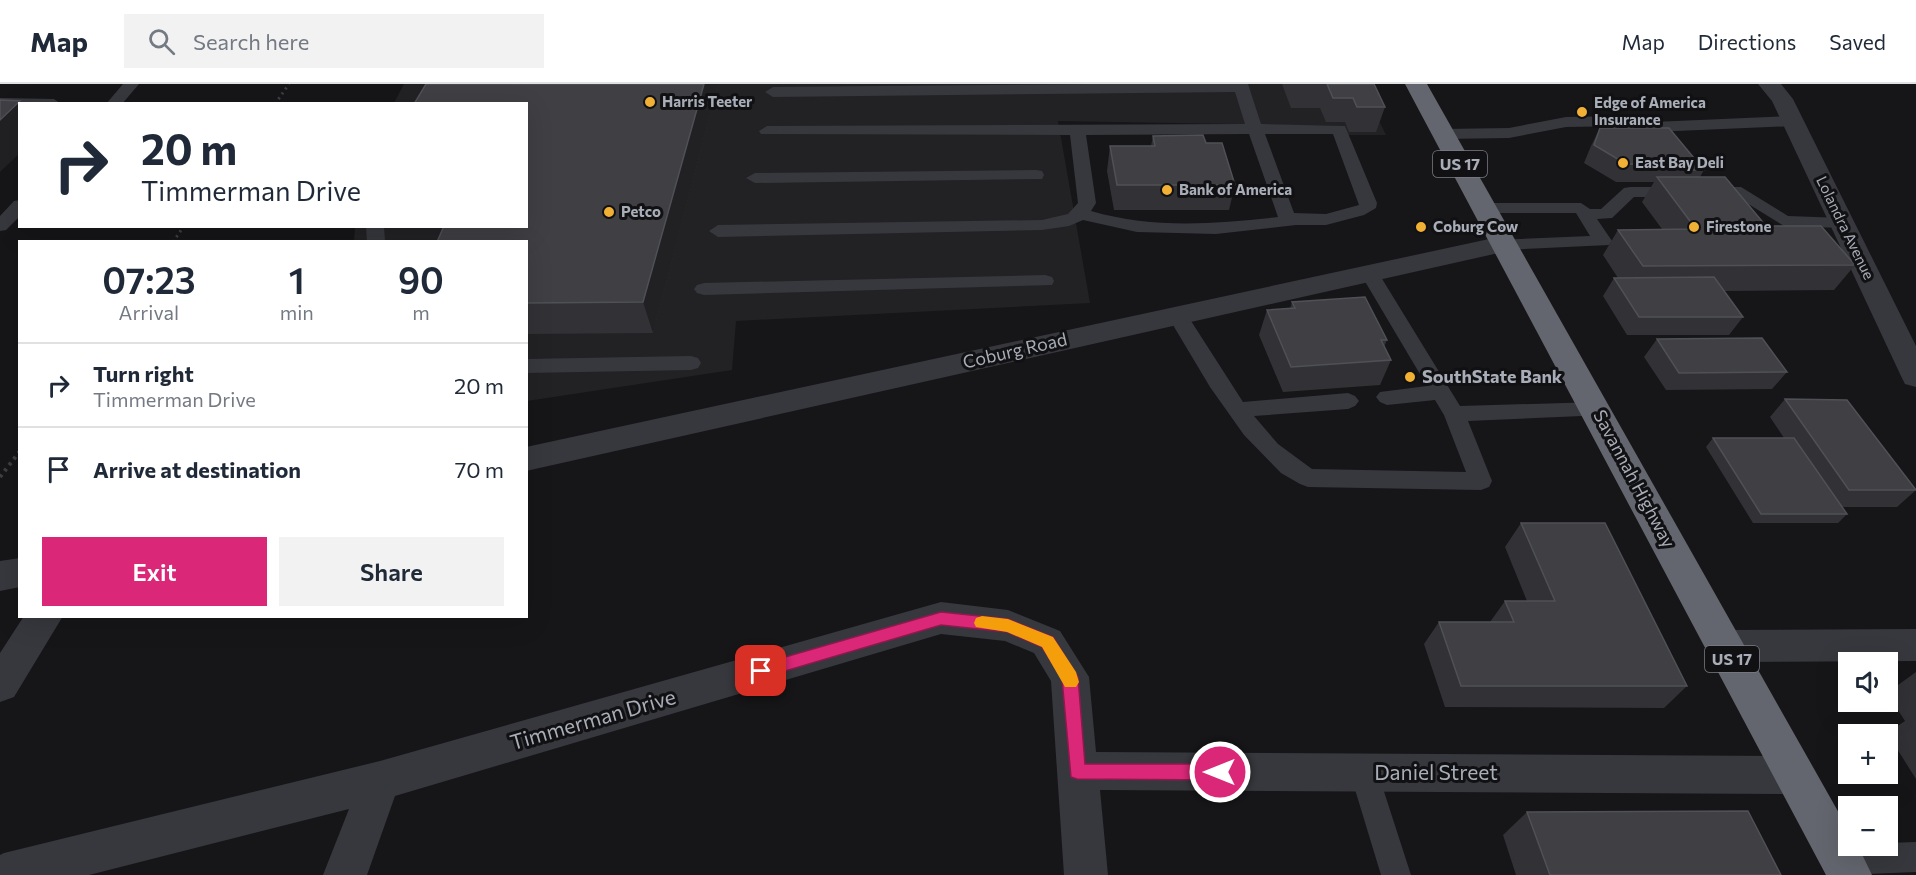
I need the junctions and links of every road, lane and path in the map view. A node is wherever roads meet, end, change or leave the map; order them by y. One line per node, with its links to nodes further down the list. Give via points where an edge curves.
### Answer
1 (131, 84): 7 (lane)
2 (289, 84): 8 (path)
3 (1416, 84): 15 (highway, Savannah Highway / US 17)
4 (1769, 84): 11 (street, Lolandra Avenue)
5 (1240, 85): 6 (lane); 13 (lane)
6 (773, 92)
7 (115, 102)
8 (276, 102)
9 (0, 103): 10 (lane)
10 (18, 103)
11 (1793, 121): 15 (lane, via 1653,126 1625,121 1566,122 1509,134); 23 (street, Lolandra Avenue)
12 (1077, 128): 13 (lane); 14 (lane); 20 (lane, via 1087,203)
13 (1255, 129): 22 (lane, via 1286,216); 22 (lane, via 1339,129 1367,208)
14 (767, 131)
15 (1443, 134): 19 (highway, Savannah Highway / US 17)
16 (1036, 175): 17 (lane)
17 (755, 178)
18 (18, 207): 24 (lane)
19 (1485, 208): 21 (lane, via 1581,208); 26 (highway, Savannah Highway / US 17)
20 (1083, 214): 22 (lane, via 1158,229); 25 (lane, via 1070,221 1042,225)
21 (1585, 214): 23 (lane, via 1606,214 1630,192 1741,192 1784,221); 26 (lane, via 1603,241)
22 (1294, 220)
23 (1842, 223): 33 (street, Lolandra Avenue)
24 (0, 226)
25 (718, 231)
26 (1503, 244): 27 (street, Coburg Road); 38 (highway, Savannah Highway / US 17)
27 (1369, 273): 30 (street, Coburg Road); 34 (lane)
28 (1046, 281): 29 (lane)
29 (704, 289)
30 (1177, 315): 37 (lane); 41 (street, Coburg Road)
31 (692, 363): 32 (lane)
32 (528, 366)
33 (1916, 376)
34 (1443, 392): 35 (lane); 39 (lane)
35 (1388, 397)
36 (1348, 400): 37 (lane)
37 (1238, 410): 39 (lane, via 1269,449 1294,472 1308,477 1481,481)
38 (1597, 411): 39 (lane); 47 (highway, Savannah Highway / US 17)
39 (1454, 414)
40 (18, 454): 42 (path)
41 (528, 459)
42 (0, 477)
43 (18, 572): 44 (street)
44 (0, 576)
45 (44, 618): 48 (street)
46 (1916, 645): 47 (street)
47 (1724, 646): 51 (highway, Savannah Highway / US 17)
48 (0, 685)
49 (1077, 771): 50 (street, Daniel Street); 52 (street, Timmerman Drive, via 1070,677 1047,642 1008,626 941,618); 57 (street, Timmerman Drive)
50 (1364, 773): 51 (street, Daniel Street); 58 (lane)
51 (1795, 774): 54 (highway, Savannah Highway / US 17)
52 (380, 781): 55 (street, Timmerman Drive); 56 (street)
53 (1916, 856): 54 (lane)
54 (1846, 867)
55 (4, 875)
56 (345, 875)
57 (1086, 875)
58 (1396, 875)

